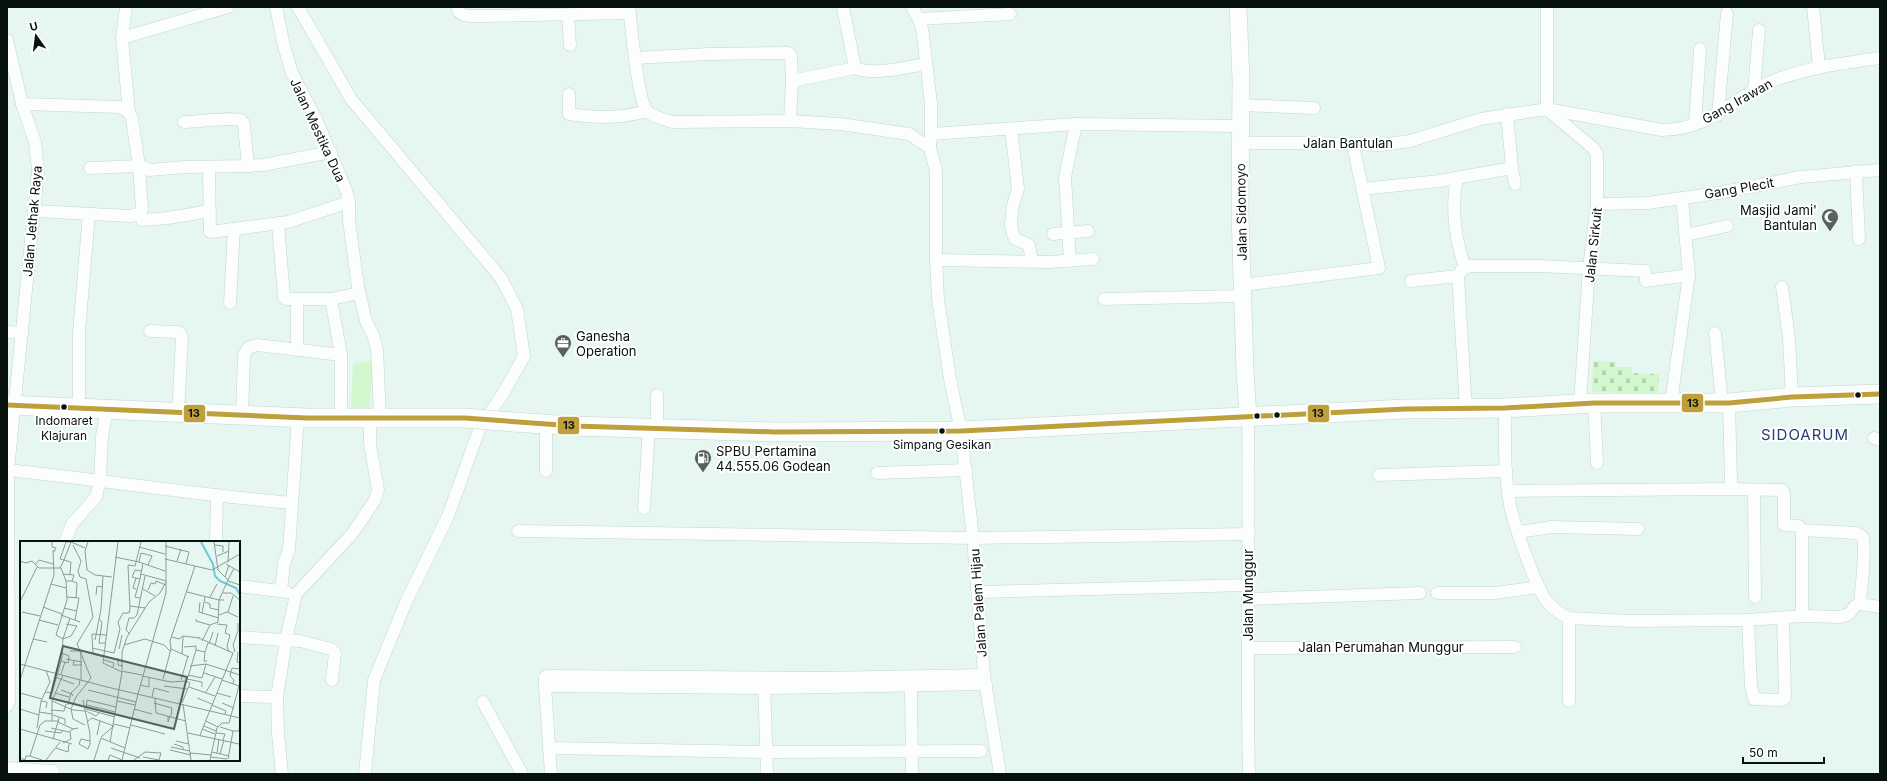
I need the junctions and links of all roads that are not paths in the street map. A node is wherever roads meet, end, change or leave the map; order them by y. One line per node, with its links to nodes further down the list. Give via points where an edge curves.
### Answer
1 (126, 7): 17 (street)
2 (228, 7): 17 (street)
3 (276, 7): 47 (street, Jalan Mestika Dua, via 292,73)
4 (298, 7): 172 (street, via 351,99 502,278 517,309 524,356 479,430 448,516 406,602 374,680)
5 (456, 7): 14 (street, via 463,15)
6 (843, 7): 25 (street)
7 (912, 7): 15 (street, Jalan Palem Hijau)
8 (1238, 7): 30 (main road, Jalan Sidomoyo)
9 (1546, 7): 32 (street)
10 (1813, 7): 24 (street)
11 (629, 10): 14 (street); 21 (street)
12 (1727, 12): 36 (street)
13 (1010, 14): 15 (street)
14 (568, 15): 19 (street)
15 (919, 19): 23 (street, Jalan Palem Hijau)
16 (1758, 30): 27 (street)
17 (122, 38): 34 (street)
18 (7, 40): 29 (street, Jalan Jethak Raya)
19 (570, 45)
20 (1700, 48): 40 (street)
21 (636, 58): 26 (street, via 785,52 791,56); 33 (street, via 640,95)
22 (1880, 58): 24 (street, Gang Irawan)
23 (926, 64): 25 (street, via 877,71 861,71); 43 (street, Jalan Palem Hijau, via 931,104)
24 (1819, 66): 27 (street, Gang Irawan, via 1775,80)
25 (855, 68): 26 (street)
26 (792, 81): 37 (street)
27 (1754, 91): 36 (street, Gang Irawan)
28 (569, 94): 33 (street, via 569,114 604,118)
29 (22, 104): 34 (street, via 119,107); 61 (street, Jalan Jethak Raya, via 35,142 38,171)
30 (1241, 105): 31 (street); 41 (main road, Jalan Sidomoyo)
31 (1314, 108)
32 (1547, 109): 35 (street, Jalan Bantulan); 40 (street, Gang Irawan, via 1662,130); 60 (street, Jalan Sirkuit, via 1597,154)
33 (647, 111): 37 (street, via 672,122)
34 (129, 112): 48 (street)
35 (1507, 114): 45 (street, Jalan Bantulan, via 1481,119 1410,141); 52 (street)
36 (1718, 115): 40 (street, Gang Irawan)
37 (790, 121): 46 (street, via 876,128 909,134)
38 (184, 122): 49 (street, via 234,119 242,121)
39 (1076, 124): 41 (street); 42 (street); 69 (street, via 1065,177)
40 (1694, 124)
41 (1240, 126): 44 (main road, Jalan Sidomoyo)
42 (1011, 129): 43 (street); 75 (street, via 1018,189 1011,224 1015,239 1029,245)
43 (931, 134): 46 (street, Jalan Palem Hijau)
44 (1240, 143): 45 (street, Jalan Bantulan); 82 (main road, Jalan Sidomoyo)
45 (1353, 145): 57 (street)
46 (930, 148): 74 (street, Jalan Palem Hijau, via 936,171)
47 (331, 152): 49 (street); 59 (street, Jalan Mestika Dua)
48 (139, 166): 50 (street, via 150,170); 51 (street); 64 (street, via 142,209)
49 (248, 166): 50 (street)
50 (209, 167): 62 (street)
51 (90, 168)
52 (1512, 168): 55 (street); 56 (street)
53 (1880, 170): 54 (street, Gang Plecit)
54 (1856, 172): 58 (street, Gang Plecit, via 1802,177); 72 (street)
55 (1458, 178): 57 (street); 78 (street, via 1456,219)
56 (1515, 184)
57 (1362, 189): 82 (street, via 1379,268)
58 (1682, 198): 60 (street, Gang Plecit, via 1648,203); 71 (street)
59 (349, 202): 65 (street); 83 (street, Jalan Mestika Dua)
60 (1598, 204): 77 (street, Jalan Sirkuit)
61 (35, 211): 63 (street); 90 (street, Jalan Jethak Raya)
62 (210, 211): 64 (street, via 142,220); 67 (street, via 210,232)
63 (89, 214): 64 (street); 102 (street, via 79,332)
64 (140, 214)
65 (278, 224): 67 (street); 84 (street, via 284,297)
66 (1727, 226): 71 (street)
67 (234, 229): 87 (street)
68 (1088, 231): 69 (street)
69 (1068, 233): 70 (street); 76 (street)
70 (1053, 234)
71 (1686, 235): 79 (street)
72 (1859, 239)
73 (1093, 259): 76 (street)
74 (936, 260): 75 (street); 113 (street, Jalan Palem Hijau, via 938,299)
75 (1032, 261): 76 (street)
76 (1070, 261)
77 (1589, 268): 78 (street, via 1540,266); 79 (street, via 1645,271 1646,281); 98 (street, Jalan Sirkuit)
78 (1461, 272): 80 (street); 103 (street)
79 (1689, 275): 97 (street)
80 (1411, 281)
81 (1782, 287): 96 (street, via 1789,338)
82 (1243, 290): 86 (street); 107 (main road, Jalan Sidomoyo)
83 (359, 293): 85 (street); 110 (street, Jalan Mestika Dua, via 377,349)
84 (297, 299): 85 (street); 92 (street)
85 (331, 299): 93 (street)
86 (1104, 300)
87 (230, 303)
88 (150, 331): 105 (street, via 176,332 180,333 182,338)
89 (7, 332): 90 (street)
90 (22, 333): 100 (street, Jalan Jethak Raya)
91 (1715, 333): 99 (street)
92 (298, 350): 93 (street); 106 (street, via 258,345 246,351)
93 (341, 355): 109 (street)
94 (1880, 394): 96 (main road)
95 (658, 395): 112 (street)
96 (1792, 397): 99 (main road)
97 (1671, 402): 98 (main road); 99 (main road)
98 (1587, 403): 101 (main road); 114 (street, Jalan Sirkuit)
99 (1725, 403): 123 (street)
100 (11, 405): 102 (main road); 115 (street, Jalan Jethak Raya)
101 (1505, 408): 103 (main road); 118 (street)
102 (79, 409): 104 (main road)
103 (1466, 409): 107 (main road)
104 (107, 410): 105 (main road); 121 (street, via 102,436)
105 (178, 413): 106 (main road)
106 (242, 415): 108 (main road)
107 (1248, 416): 113 (main road); 133 (street, Jalan Munggur)
108 (298, 418): 109 (main road); 127 (street)
109 (341, 418): 110 (main road)
110 (375, 418): 111 (main road, bridge, via 465,418); 140 (street, Jalan Mestika Dua, via 370,444 378,490 375,500 352,534)
111 (546, 423): 112 (main road); 117 (street)
112 (653, 428): 113 (main road, via 775,432); 128 (street)
113 (961, 431): 116 (street, Jalan Palem Hijau)
114 (1598, 463)
115 (8, 470): 121 (street); 122 (street, Jalan Jethak Raya)
116 (966, 470): 119 (street); 134 (street, Jalan Palem Hijau)
117 (546, 471)
118 (1506, 471): 120 (street); 125 (street)
119 (877, 473)
120 (1379, 475)
121 (100, 480): 126 (street); 135 (street, via 96,497 72,524)
122 (8, 487): 164 (street, Jalan Jethak Raya)
123 (1733, 489): 124 (street); 125 (street)
124 (1754, 490): 130 (street, via 1782,490 1784,525 1799,526); 144 (street)
125 (1509, 491): 132 (street, via 1510,505)
126 (216, 496): 127 (street); 136 (street)
127 (292, 503): 140 (street, via 289,550 284,563)
128 (644, 508)
129 (1638, 529): 132 (street, via 1552,527)
130 (1802, 530): 146 (street, via 1861,535 1863,547); 148 (street)
131 (518, 531): 134 (street)
132 (1519, 532): 139 (street)
133 (1249, 534): 134 (street); 137 (street, Jalan Munggur)
134 (973, 538): 141 (street, Jalan Palem Hijau)
135 (65, 541)
136 (216, 541)
137 (1248, 585): 141 (street); 145 (street, Jalan Munggur)
138 (240, 586): 140 (street)
139 (1539, 587): 143 (street, via 1495,592); 149 (street, via 1548,604)
140 (290, 592): 153 (street)
141 (978, 592): 157 (street, Jalan Palem Hijau)
142 (1420, 593): 145 (street)
143 (1437, 593)
144 (1755, 597)
145 (1248, 599): 155 (street, Jalan Munggur)
146 (1860, 604): 147 (street); 148 (street, via 1849,614 1840,617)
147 (1880, 607)
148 (1802, 616): 150 (street)
149 (1569, 618): 151 (street, via 1631,621); 162 (street)
150 (1783, 618): 151 (street); 151 (street, via 1785,694 1782,700 1754,699 1751,686)
151 (1748, 620)
152 (240, 637): 153 (street)
153 (281, 639): 156 (street, via 308,642 331,649 334,653); 161 (street)
154 (1515, 647): 155 (street, Jalan Perumahan Munggur)
155 (1248, 648): 178 (street, Jalan Munggur)
156 (332, 680)
157 (985, 680): 158 (street); 159 (street); 177 (street, Jalan Palem Hijau)
158 (764, 682): 159 (street); 165 (street, via 545,686); 167 (street)
159 (911, 687): 168 (street)
160 (240, 696): 161 (street)
161 (277, 697): 171 (street)
162 (1569, 701)
163 (483, 702): 173 (street)
164 (7, 706)
165 (550, 748): 167 (street); 174 (street)
166 (981, 751): 168 (street)
167 (766, 752): 168 (street); 175 (street)
168 (913, 753): 176 (street)
169 (7, 768): 170 (street)
170 (53, 768)
171 (282, 774)
172 (365, 774)
173 (522, 774)
174 (552, 774)
175 (767, 774)
176 (912, 774)
177 (1000, 774)
178 (1249, 774)

